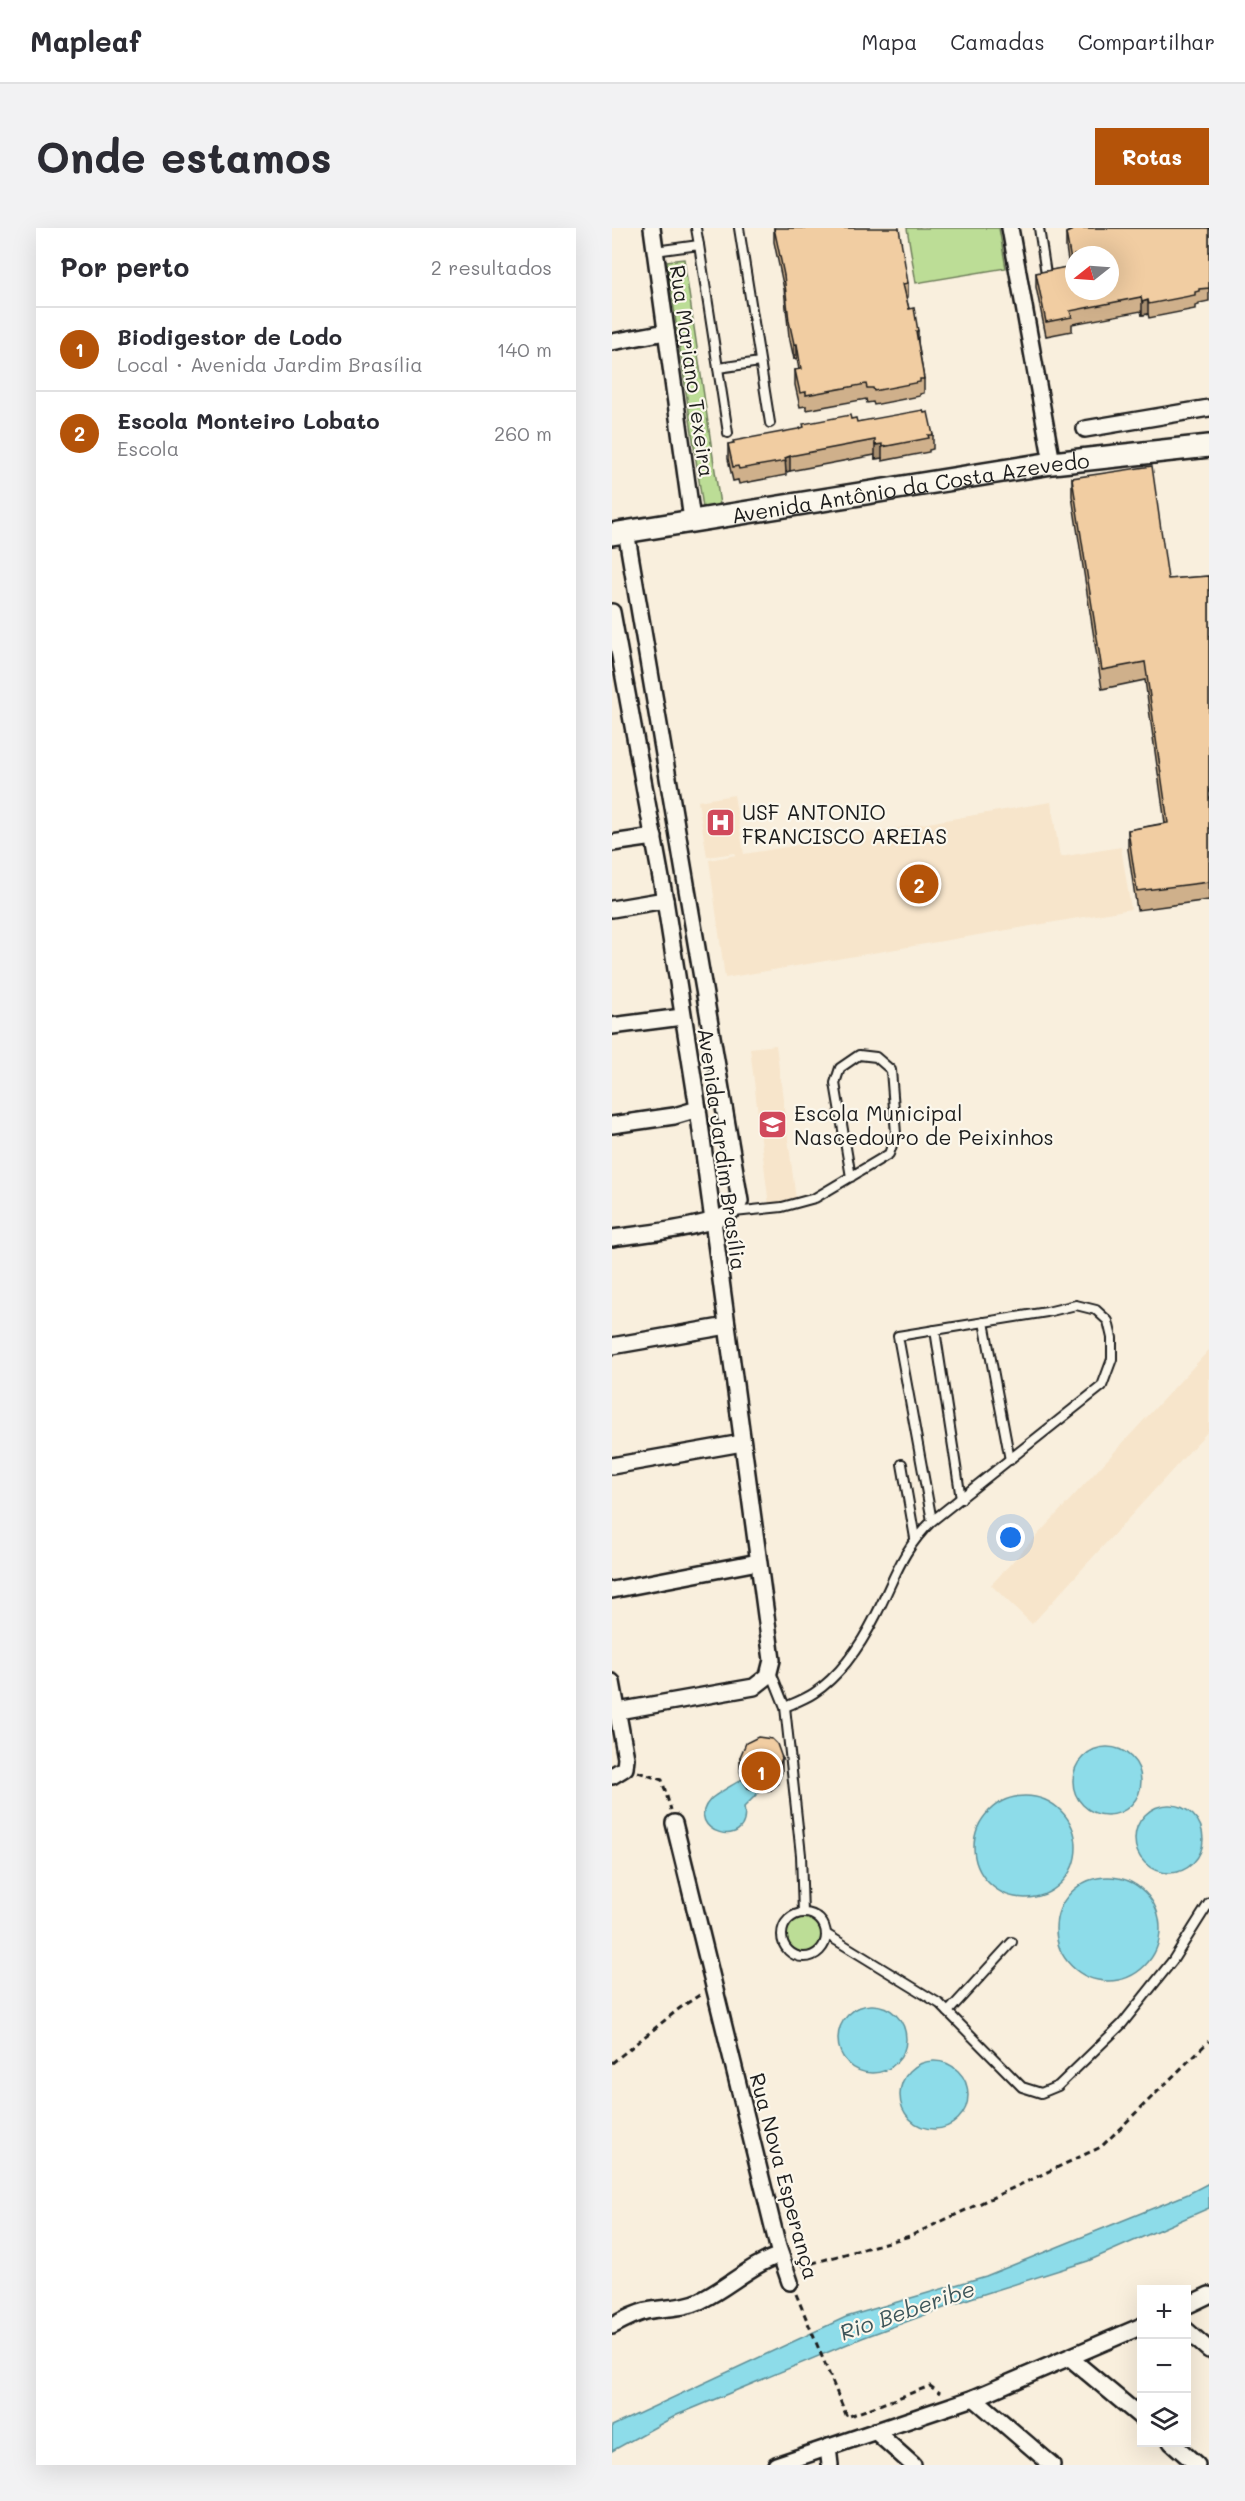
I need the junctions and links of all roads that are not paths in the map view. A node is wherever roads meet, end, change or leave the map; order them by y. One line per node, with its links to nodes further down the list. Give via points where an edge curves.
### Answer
1 (652, 228): 7 (street, Rua Mariano Texeira)
2 (696, 228): 6 (lane)
3 (739, 228): 11 (lane)
4 (1010, 228): 18 (street)
5 (1039, 228): 8 (lane)
6 (699, 245): 7 (lane); 12 (lane)
7 (655, 251): 9 (street, Rua Mariano Texeira)
8 (1046, 274)
9 (666, 332): 10 (street); 19 (street, Rua Mariano Texeira)
10 (612, 342)
11 (760, 362): 12 (lane); 14 (lane)
12 (718, 368): 16 (lane)
13 (1209, 408): 15 (street)
14 (770, 423)
15 (1085, 429)
16 (728, 433)
17 (1209, 446): 18 (main road, Avenida Antônio da Costa Azevedo)
18 (1052, 463): 19 (main road, Avenida Antônio da Costa Azevedo)
19 (692, 520): 20 (main road, Avenida Antônio da Costa Azevedo)
20 (619, 533): 31 (street, Avenida Jardim Brasília, via 727,1123 740,1201)
21 (612, 612): 22 (street, Avenida Jardim Brasília)
22 (654, 837): 23 (street); 24 (street, Avenida Jardim Brasília)
23 (612, 843)
24 (665, 900): 25 (street); 26 (street, Avenida Jardim Brasília)
25 (612, 909)
26 (682, 1017): 27 (street); 28 (street, Avenida Jardim Brasília)
27 (612, 1026)
28 (698, 1109): 29 (street); 32 (street, Avenida Jardim Brasília)
29 (612, 1125)
30 (851, 1177): 30 (lane, via 889,1154 896,1134 891,1070 876,1057 859,1055 840,1068 835,1083); 31 (lane, via 815,1198 782,1207)
31 (734, 1212): 32 (street)
32 (714, 1222): 33 (street); 35 (street, Avenida Jardim Brasília)
33 (612, 1238)
34 (984, 1322): 36 (lane); 39 (lane); 39 (lane, via 1076,1305 1096,1310 1108,1321 1112,1338 1112,1359 1102,1386)
35 (727, 1326): 37 (street); 38 (street, Avenida Jardim Brasília)
36 (935, 1330): 42 (lane); 43 (lane, via 898,1336)
37 (612, 1346)
38 (742, 1443): 41 (street); 45 (street, Avenida Jardim Brasília)
39 (1010, 1460): 42 (lane)
40 (902, 1464): 44 (lane)
41 (612, 1466)
42 (961, 1499): 43 (lane)
43 (932, 1521): 44 (lane)
44 (915, 1538): 49 (lane, via 850,1659 815,1692)
45 (758, 1562): 46 (street); 47 (street, Avenida Jardim Brasília, via 772,1660)
46 (612, 1590)
47 (770, 1670): 49 (lane); 50 (street, via 754,1687)
48 (612, 1682): 50 (street)
49 (785, 1707): 54 (lane, via 801,1855)
50 (618, 1711): 51 (street, via 626,1758)
51 (618, 1773)
52 (674, 1823): 58 (street, Rua Nova Esperança)
53 (1209, 1903): 57 (lane, via 1173,1960 1122,2024 1058,2086 1041,2093 1022,2087)
54 (803, 1913): 55 (lane, via 821,1922); 55 (lane, via 786,1923 782,1936 787,1949 798,1956 812,1955 822,1947)
55 (826, 1934): 57 (lane)
56 (1011, 1942): 57 (lane)
57 (948, 2012)
58 (780, 2255): 59 (street, Rua Nova Esperança); 62 (street, via 759,2263 699,2301 647,2311)
59 (788, 2276)
60 (1209, 2295): 61 (street)
61 (1191, 2304)
62 (612, 2326)
63 (1137, 2328): 66 (street)
64 (1191, 2334): 65 (street)
65 (1209, 2350)
66 (1070, 2358): 67 (street); 68 (street)
67 (974, 2397): 69 (street); 75 (street)
68 (1137, 2414)
69 (875, 2431): 70 (street); 74 (street)
70 (828, 2447): 72 (street); 73 (street)
71 (1177, 2447): 76 (street)
72 (776, 2465)
73 (830, 2465)
74 (913, 2465)
75 (1052, 2465)
76 (1197, 2465)

